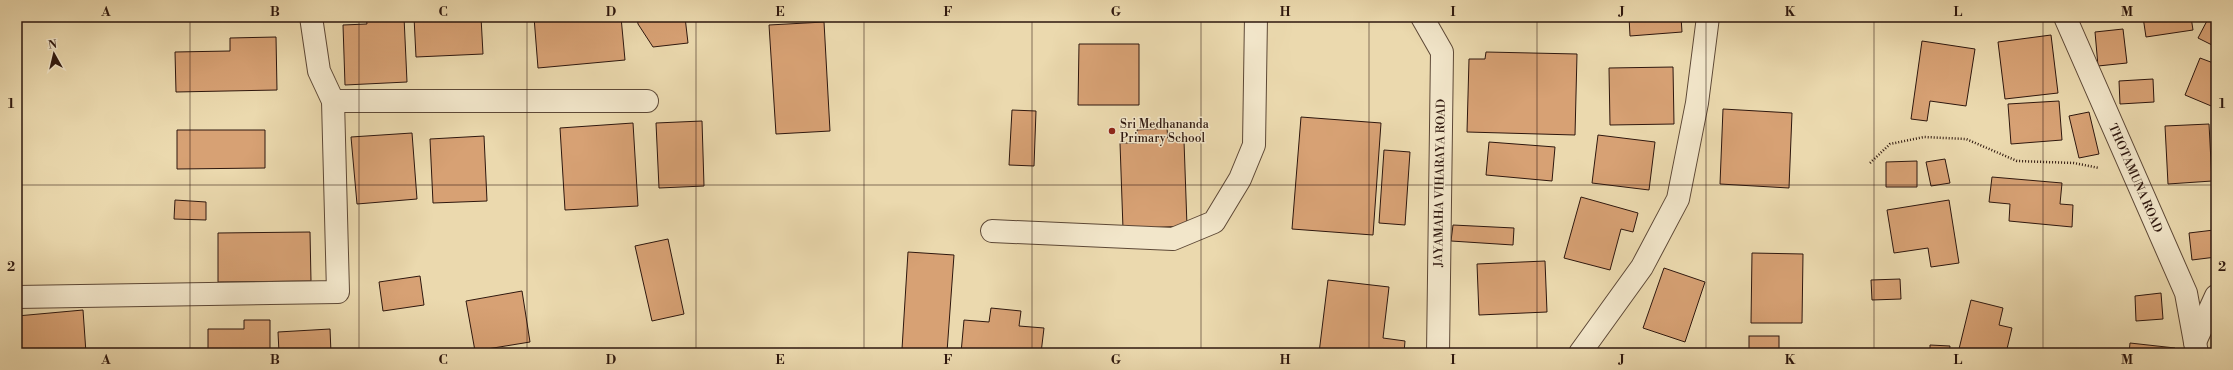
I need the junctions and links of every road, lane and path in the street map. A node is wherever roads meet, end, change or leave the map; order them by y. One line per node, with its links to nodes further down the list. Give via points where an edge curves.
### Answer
1 (311, 17): 6 (street, via 319,70)
2 (1256, 17): 10 (street, via 1254,144 1240,179 1214,222 1173,238)
3 (1422, 17): 14 (street, JAYAMAHA VIHARAYA ROAD, via 1442,52)
4 (1708, 17): 15 (street, via 1697,103 1678,199 1642,267)
5 (2065, 17): 9 (street, THOTAMUNA ROAD)
6 (333, 101): 7 (street); 11 (street, via 338,292)
7 (647, 101)
8 (1870, 163): 9 (path, via 1890,144 1924,137 1966,139 2017,161 2074,163)
9 (2133, 174): 13 (street, THOTAMUNA ROAD, via 2186,293)
10 (992, 231)
11 (17, 296)
12 (2216, 296): 13 (street, THOTAMUNA ROAD)
13 (2196, 348)
14 (1438, 353)
15 (1580, 353)

